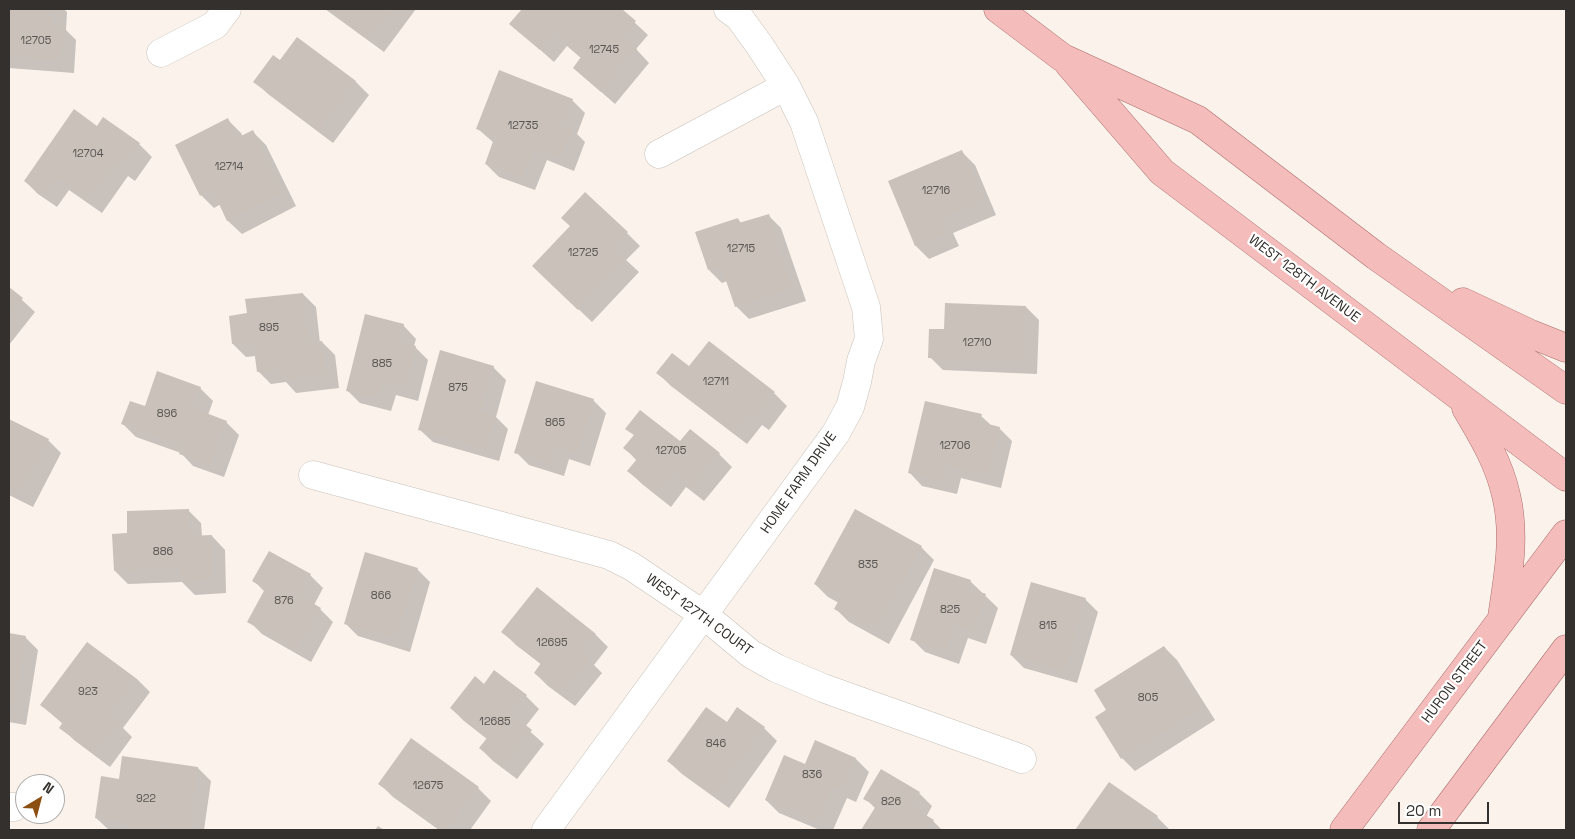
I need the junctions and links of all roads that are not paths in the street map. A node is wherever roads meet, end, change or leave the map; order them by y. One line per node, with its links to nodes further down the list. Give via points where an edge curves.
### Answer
1 (227, 9): 4 (street, via 215,26)
2 (728, 9): 6 (street, HOME FARM DRIVE, via 739,17)
3 (998, 9): 5 (main road, WEST 128TH AVENUE)
4 (161, 53)
5 (1063, 58): 8 (main road, WEST 128TH AVENUE, via 1198,120); 11 (main road, WEST 128TH AVENUE, via 1162,172)
6 (786, 86): 7 (street); 15 (street, HOME FARM DRIVE, via 804,122 866,307 869,339 850,408 836,433)
7 (659, 154)
8 (1376, 256): 9 (main road, via 1460,300); 10 (main road, WEST 128TH AVENUE)
9 (1566, 348)
10 (1566, 390)
11 (1460, 398): 13 (main road, WEST 128TH AVENUE); 16 (main road, via 1493,457 1509,510 1510,546)
12 (313, 475): 15 (street, WEST 127TH COURT, via 609,555)
13 (1566, 477)
14 (1566, 534): 16 (main road, HURON STREET)
15 (704, 615): 18 (street, WEST 127TH COURT, via 751,654 776,668); 19 (street, HOME FARM DRIVE)
16 (1502, 620): 20 (main road, HURON STREET)
17 (1563, 658): 21 (main road)
18 (1022, 759)
19 (546, 830)
20 (1344, 830)
21 (1431, 830)

